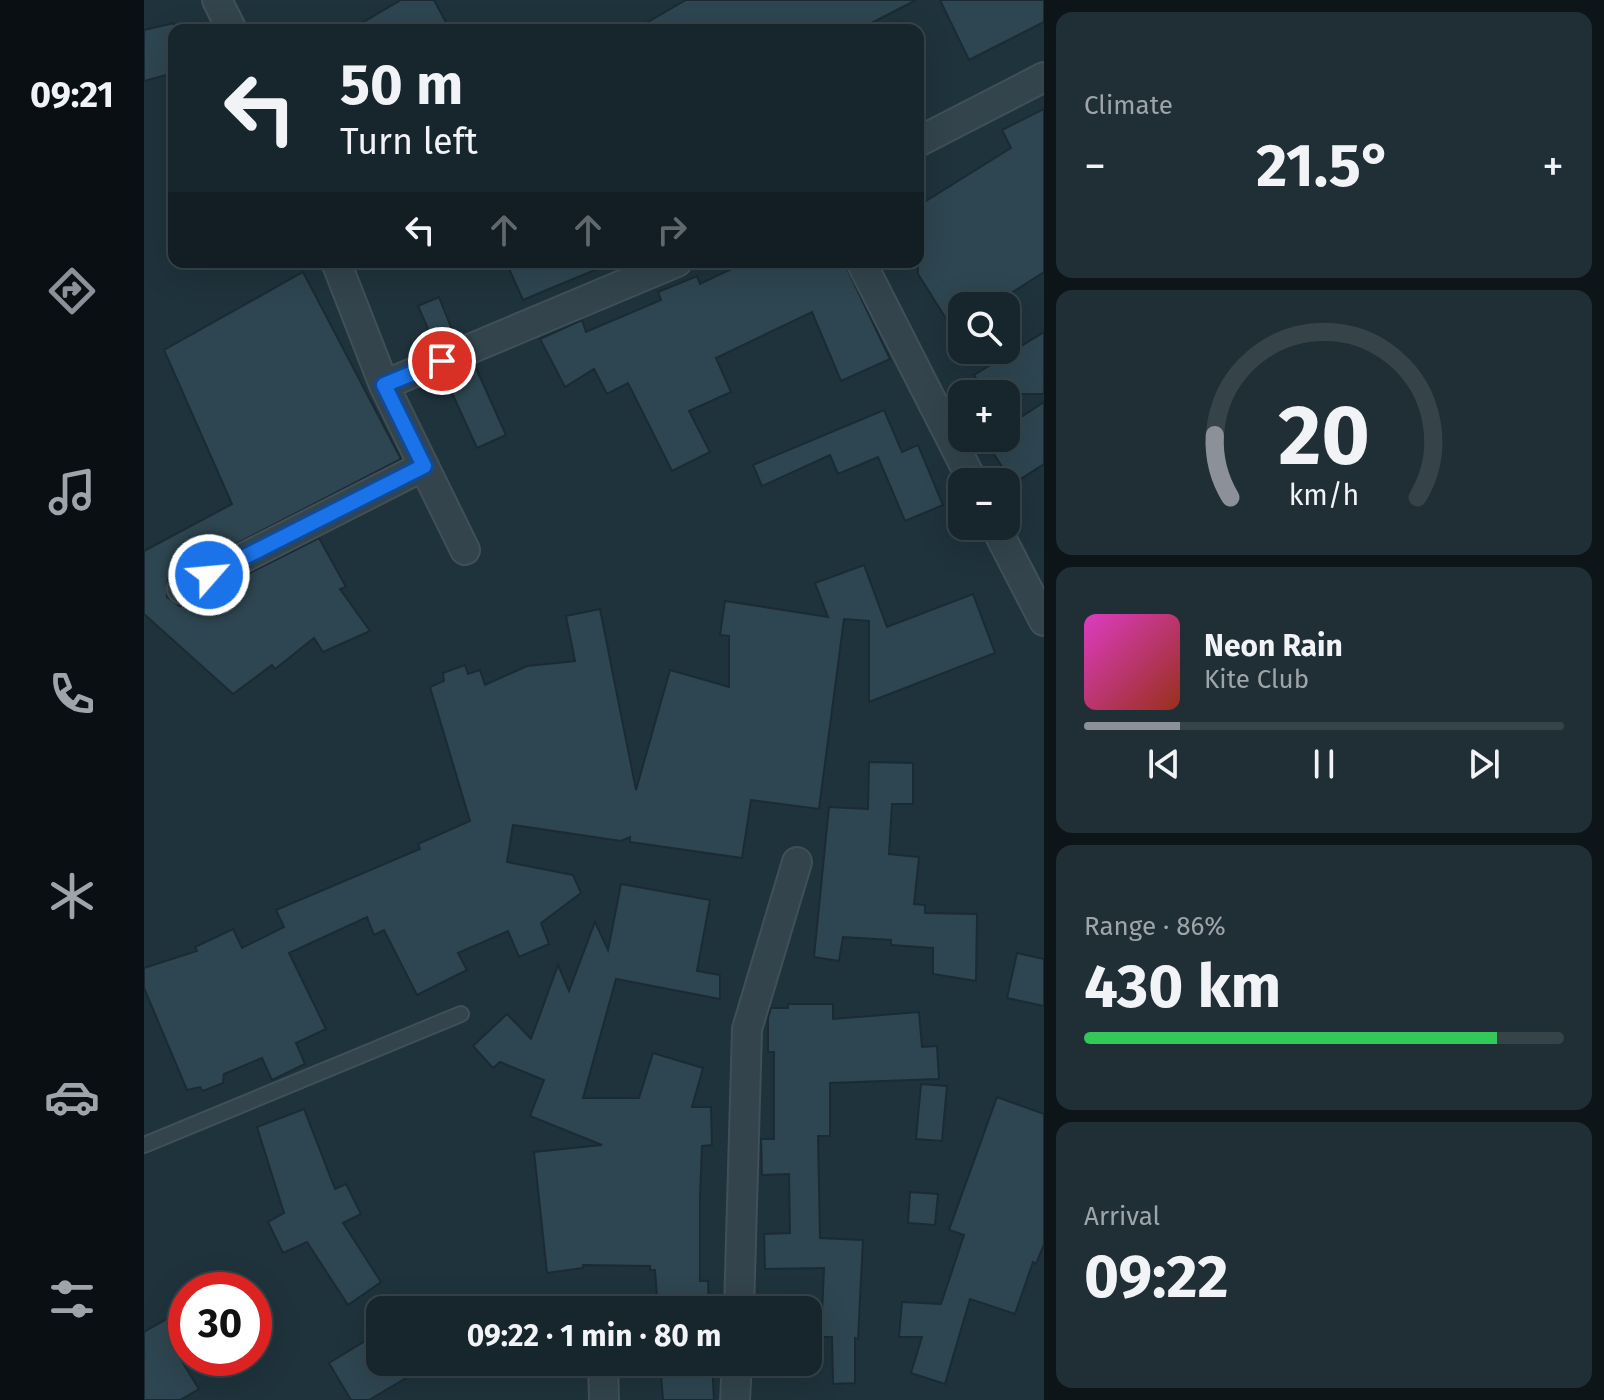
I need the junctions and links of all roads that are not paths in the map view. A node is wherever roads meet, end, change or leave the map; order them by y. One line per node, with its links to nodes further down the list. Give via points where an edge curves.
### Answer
1 (217, 0): 2 (street)
2 (229, 24)
3 (1044, 77): 4 (street)
4 (924, 139)
5 (338, 268): 8 (street)
6 (663, 268): 8 (street)
7 (864, 268): 10 (street)
8 (384, 385): 9 (street)
9 (424, 466): 12 (street); 13 (street)
10 (966, 468)
11 (1002, 540): 14 (street)
12 (465, 550)
13 (182, 589)
14 (1044, 621)
15 (797, 862): 18 (street, via 747,1029)
16 (461, 1014): 17 (lane)
17 (144, 1145)
18 (739, 1296)
19 (603, 1376): 21 (street)
20 (736, 1376): 22 (street)
21 (604, 1400)
22 (735, 1400)

